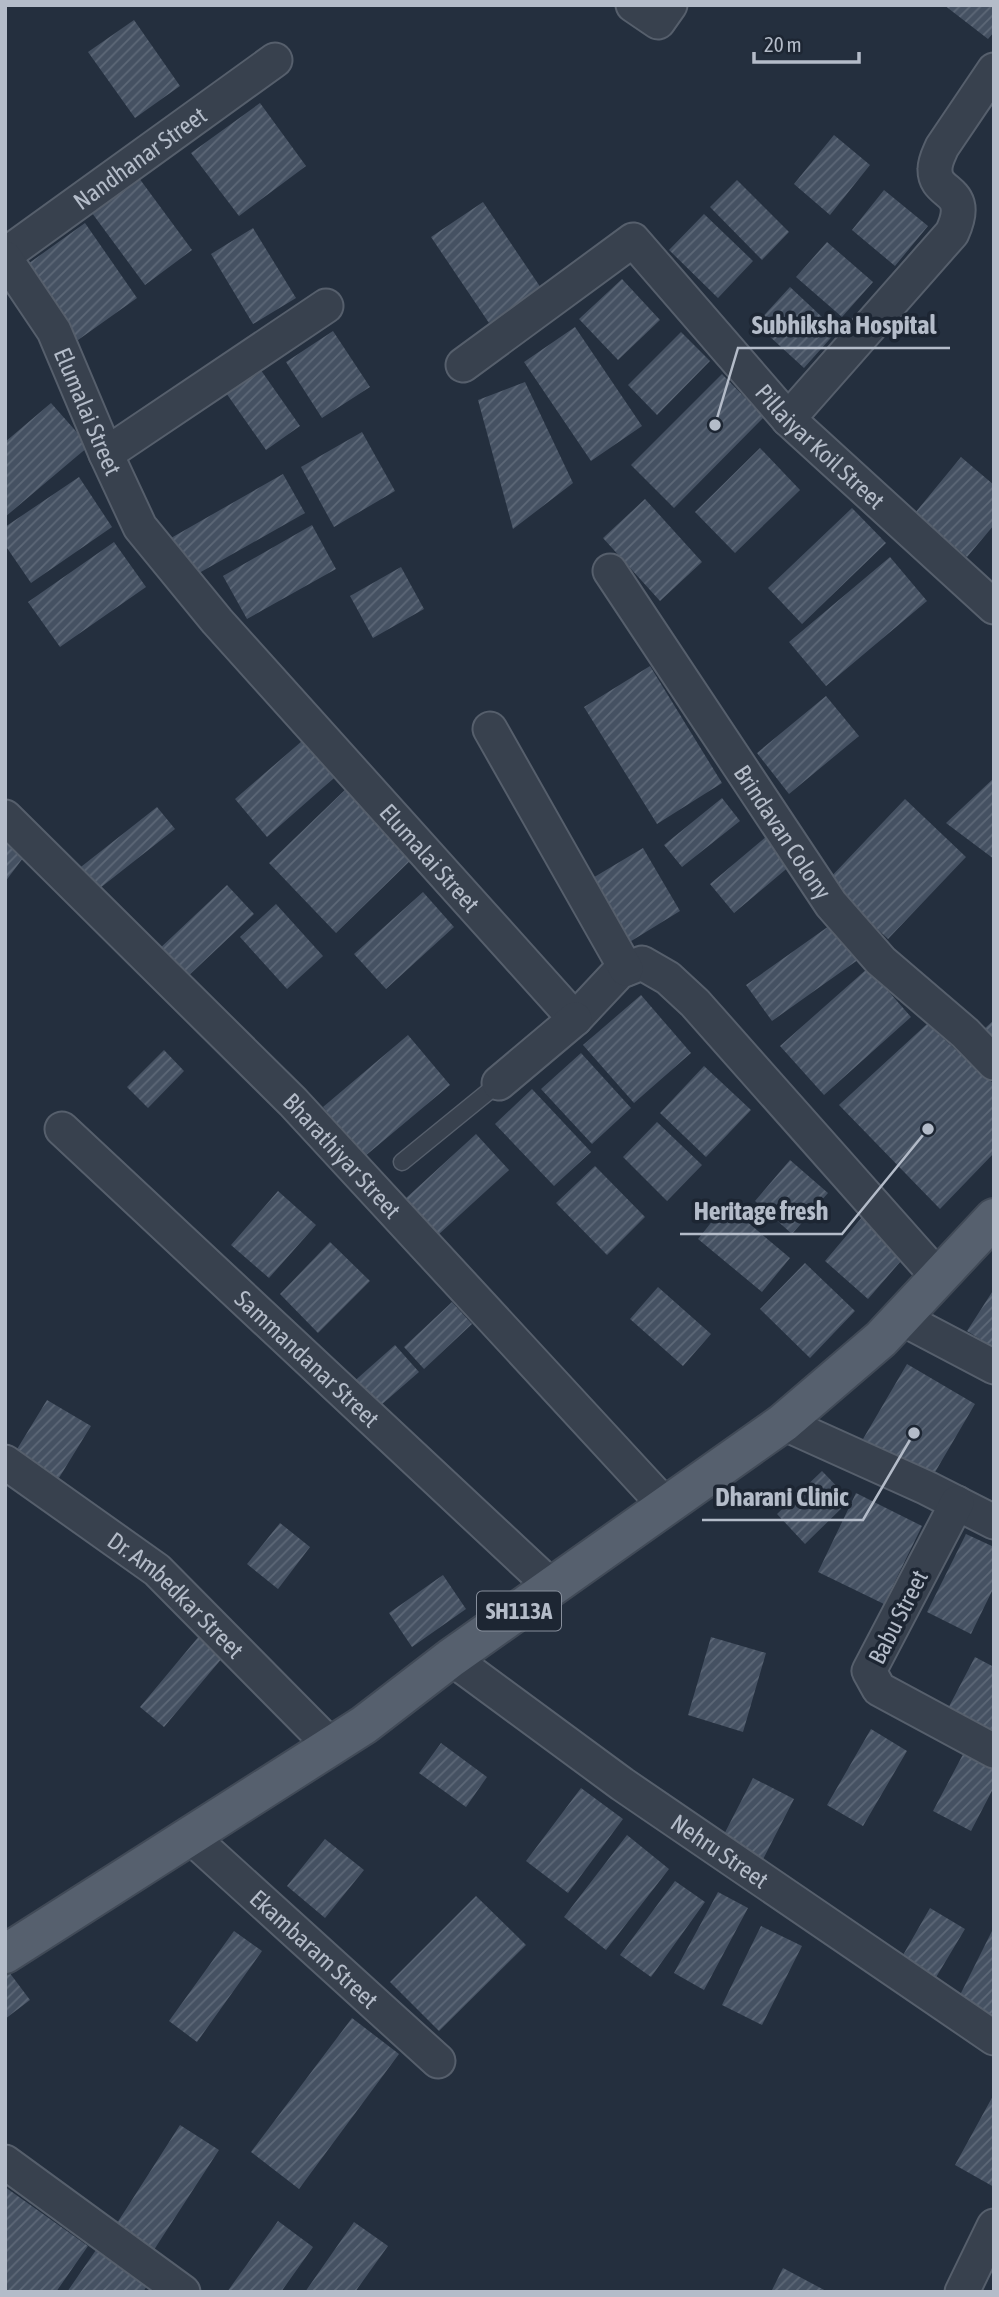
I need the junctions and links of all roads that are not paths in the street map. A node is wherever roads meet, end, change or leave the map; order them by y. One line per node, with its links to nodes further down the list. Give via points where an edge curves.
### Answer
1 (633, 5): 2 (street, via 658,22)
2 (670, 5)
3 (275, 60): 5 (street, Nandhanar Street)
4 (994, 70): 8 (street, via 937,160 938,180 959,207 952,233)
5 (5, 257): 9 (street, Elumalai Street, via 54,331)
6 (326, 306): 9 (street)
7 (463, 365): 8 (street, Pillaiyar Koil Street, via 634,240)
8 (788, 419): 11 (street, Pillaiyar Koil Street)
9 (106, 454): 15 (street, Elumalai Street, via 140,527 217,621)
10 (610, 571): 16 (street, Brindavan Colony, via 831,904 881,961)
11 (994, 607)
12 (490, 729): 14 (street)
13 (5, 817): 27 (street, Bharathiyar Street, via 293,1102)
14 (626, 969): 15 (street); 21 (street, via 642,963 668,978 695,1003)
15 (575, 1019): 17 (street)
16 (994, 1063)
17 (499, 1083): 19 (lane)
18 (62, 1129): 29 (street, Sammandanar Street)
19 (402, 1162)
20 (994, 1218): 21 (main road, SH113A)
21 (940, 1278): 22 (main road, SH113A)
22 (901, 1318): 23 (street); 24 (main road, SH113A)
23 (994, 1367)
24 (783, 1423): 26 (street); 27 (main road, SH113A)
25 (5, 1462): 31 (street, Dr. Ambedkar Street, via 157,1570)
26 (957, 1503): 28 (street); 32 (street, Babu Street, via 869,1671 879,1689)
27 (665, 1505): 29 (main road, SH113A)
28 (994, 1522)
29 (552, 1587): 30 (main road, SH113A)
30 (452, 1658): 31 (main road, SH113A); 35 (street, Nehru Street, via 622,1784)
31 (331, 1746): 33 (main road, SH113A)
32 (994, 1751)
33 (190, 1836): 34 (main road, SH113A); 36 (street, Ekambaram Street)
34 (5, 1954)
35 (994, 2038)
36 (438, 2061)
37 (5, 2162): 39 (street)
38 (994, 2226): 40 (street)
39 (183, 2292)
40 (962, 2292)

